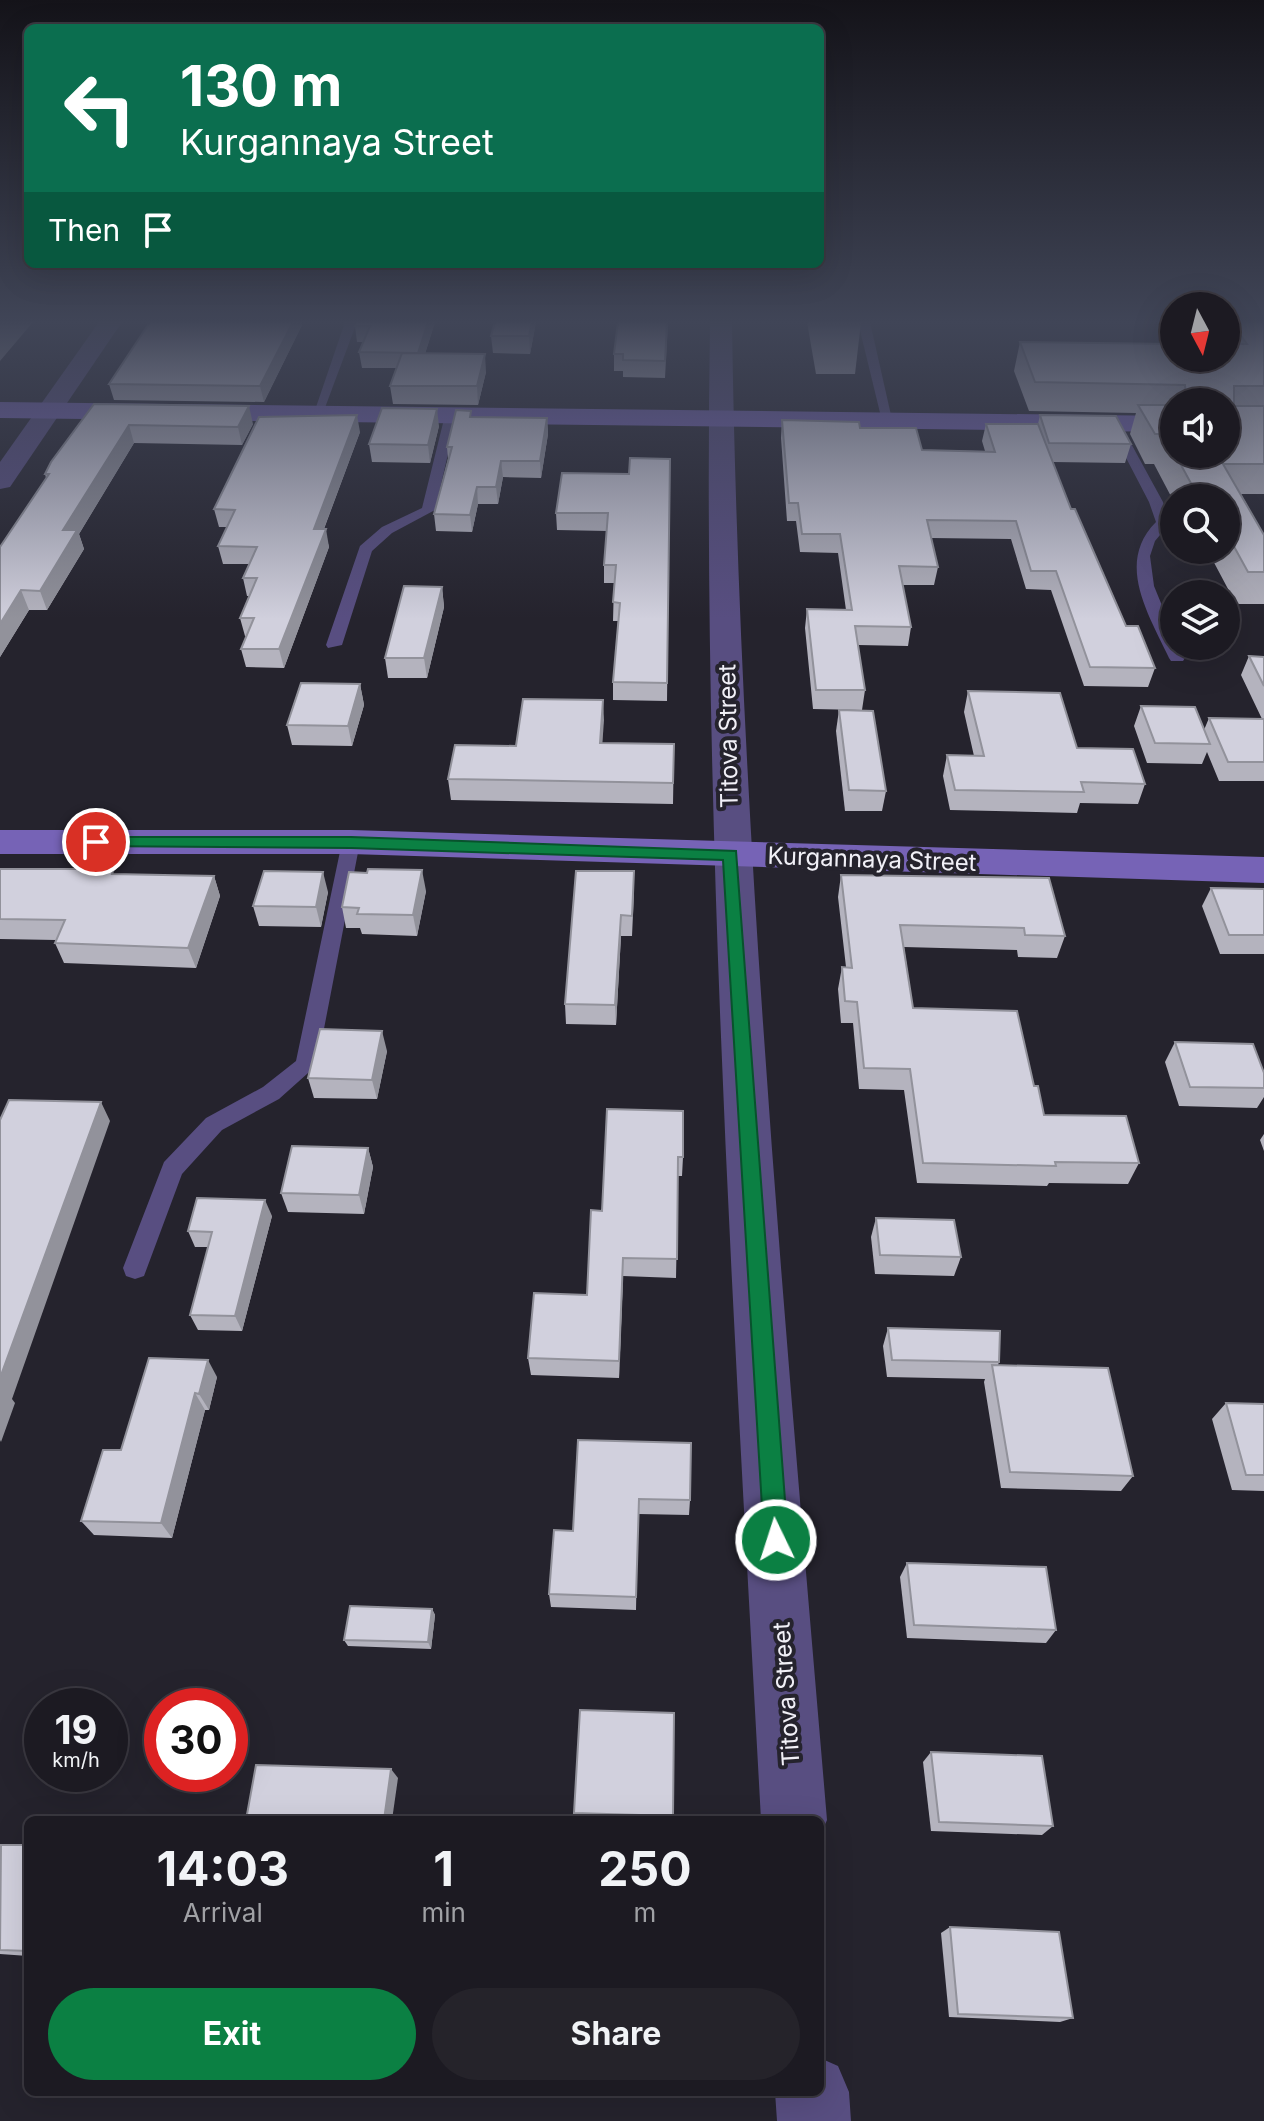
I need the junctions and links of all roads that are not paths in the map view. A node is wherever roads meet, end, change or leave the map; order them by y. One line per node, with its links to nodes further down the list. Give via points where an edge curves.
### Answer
1 (42, 421): 7 (street)
2 (450, 421): 9 (lane, via 428,510 387,530 365,549)
3 (719, 421): 12 (street, Titova Street)
4 (888, 421): 5 (street)
5 (1114, 423): 6 (street); 8 (lane, via 1163,523 1146,543 1144,563)
6 (1160, 424)
7 (0, 481)
8 (1160, 619)
9 (334, 645)
10 (0, 842): 11 (street, Kurgannaya Street)
11 (351, 842): 12 (street, Kurgannaya Street); 14 (lane, via 306,1065 271,1093 214,1124 172,1169)
12 (731, 855): 13 (street, Kurgannaya Street); 15 (street, Titova Street)
13 (1264, 870)
14 (135, 1268)
15 (794, 1816)
16 (812, 2096): 17 (street)
17 (814, 2121)

